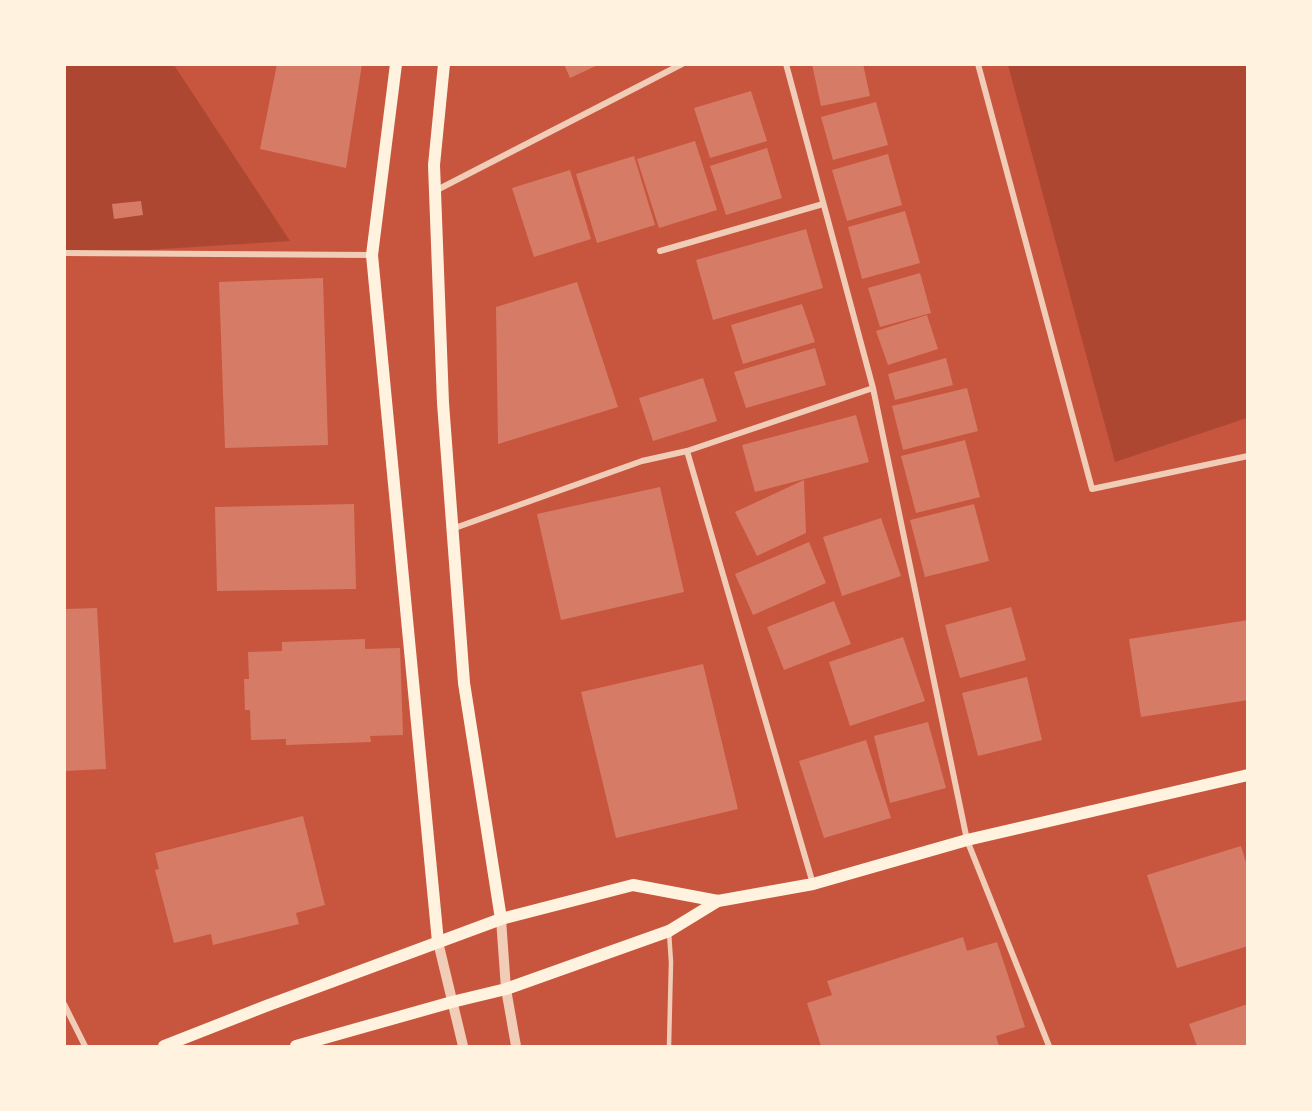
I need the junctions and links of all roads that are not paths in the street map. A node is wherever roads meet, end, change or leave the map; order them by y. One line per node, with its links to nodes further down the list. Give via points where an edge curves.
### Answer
1 (396, 64): 10 (main road)
2 (444, 64): 6 (main road)
3 (682, 64): 6 (street)
4 (786, 64): 7 (street)
5 (978, 64): 13 (street, via 1092,489)
6 (435, 191): 14 (main road)
7 (823, 204): 8 (street); 11 (street)
8 (660, 251)
9 (64, 253): 10 (street)
10 (372, 255): 21 (main road)
11 (873, 388): 12 (street); 16 (street)
12 (687, 451): 14 (street, via 642,460); 17 (street)
13 (1248, 456)
14 (452, 530): 19 (main road, via 464,683)
15 (1248, 775): 16 (main road)
16 (967, 840): 17 (main road); 31 (street)
17 (813, 884): 18 (main road)
18 (718, 901): 19 (main road, via 633,885); 20 (main road)
19 (501, 919): 21 (main road); 22 (street)
20 (669, 931): 22 (main road); 30 (lane)
21 (438, 942): 23 (street); 26 (main road)
22 (506, 989): 23 (main road); 29 (street)
23 (452, 1002): 27 (main road); 28 (street)
24 (64, 1005): 25 (street)
25 (85, 1047)
26 (164, 1047)
27 (296, 1047)
28 (463, 1047)
29 (516, 1047)
30 (669, 1047)
31 (1049, 1047)

